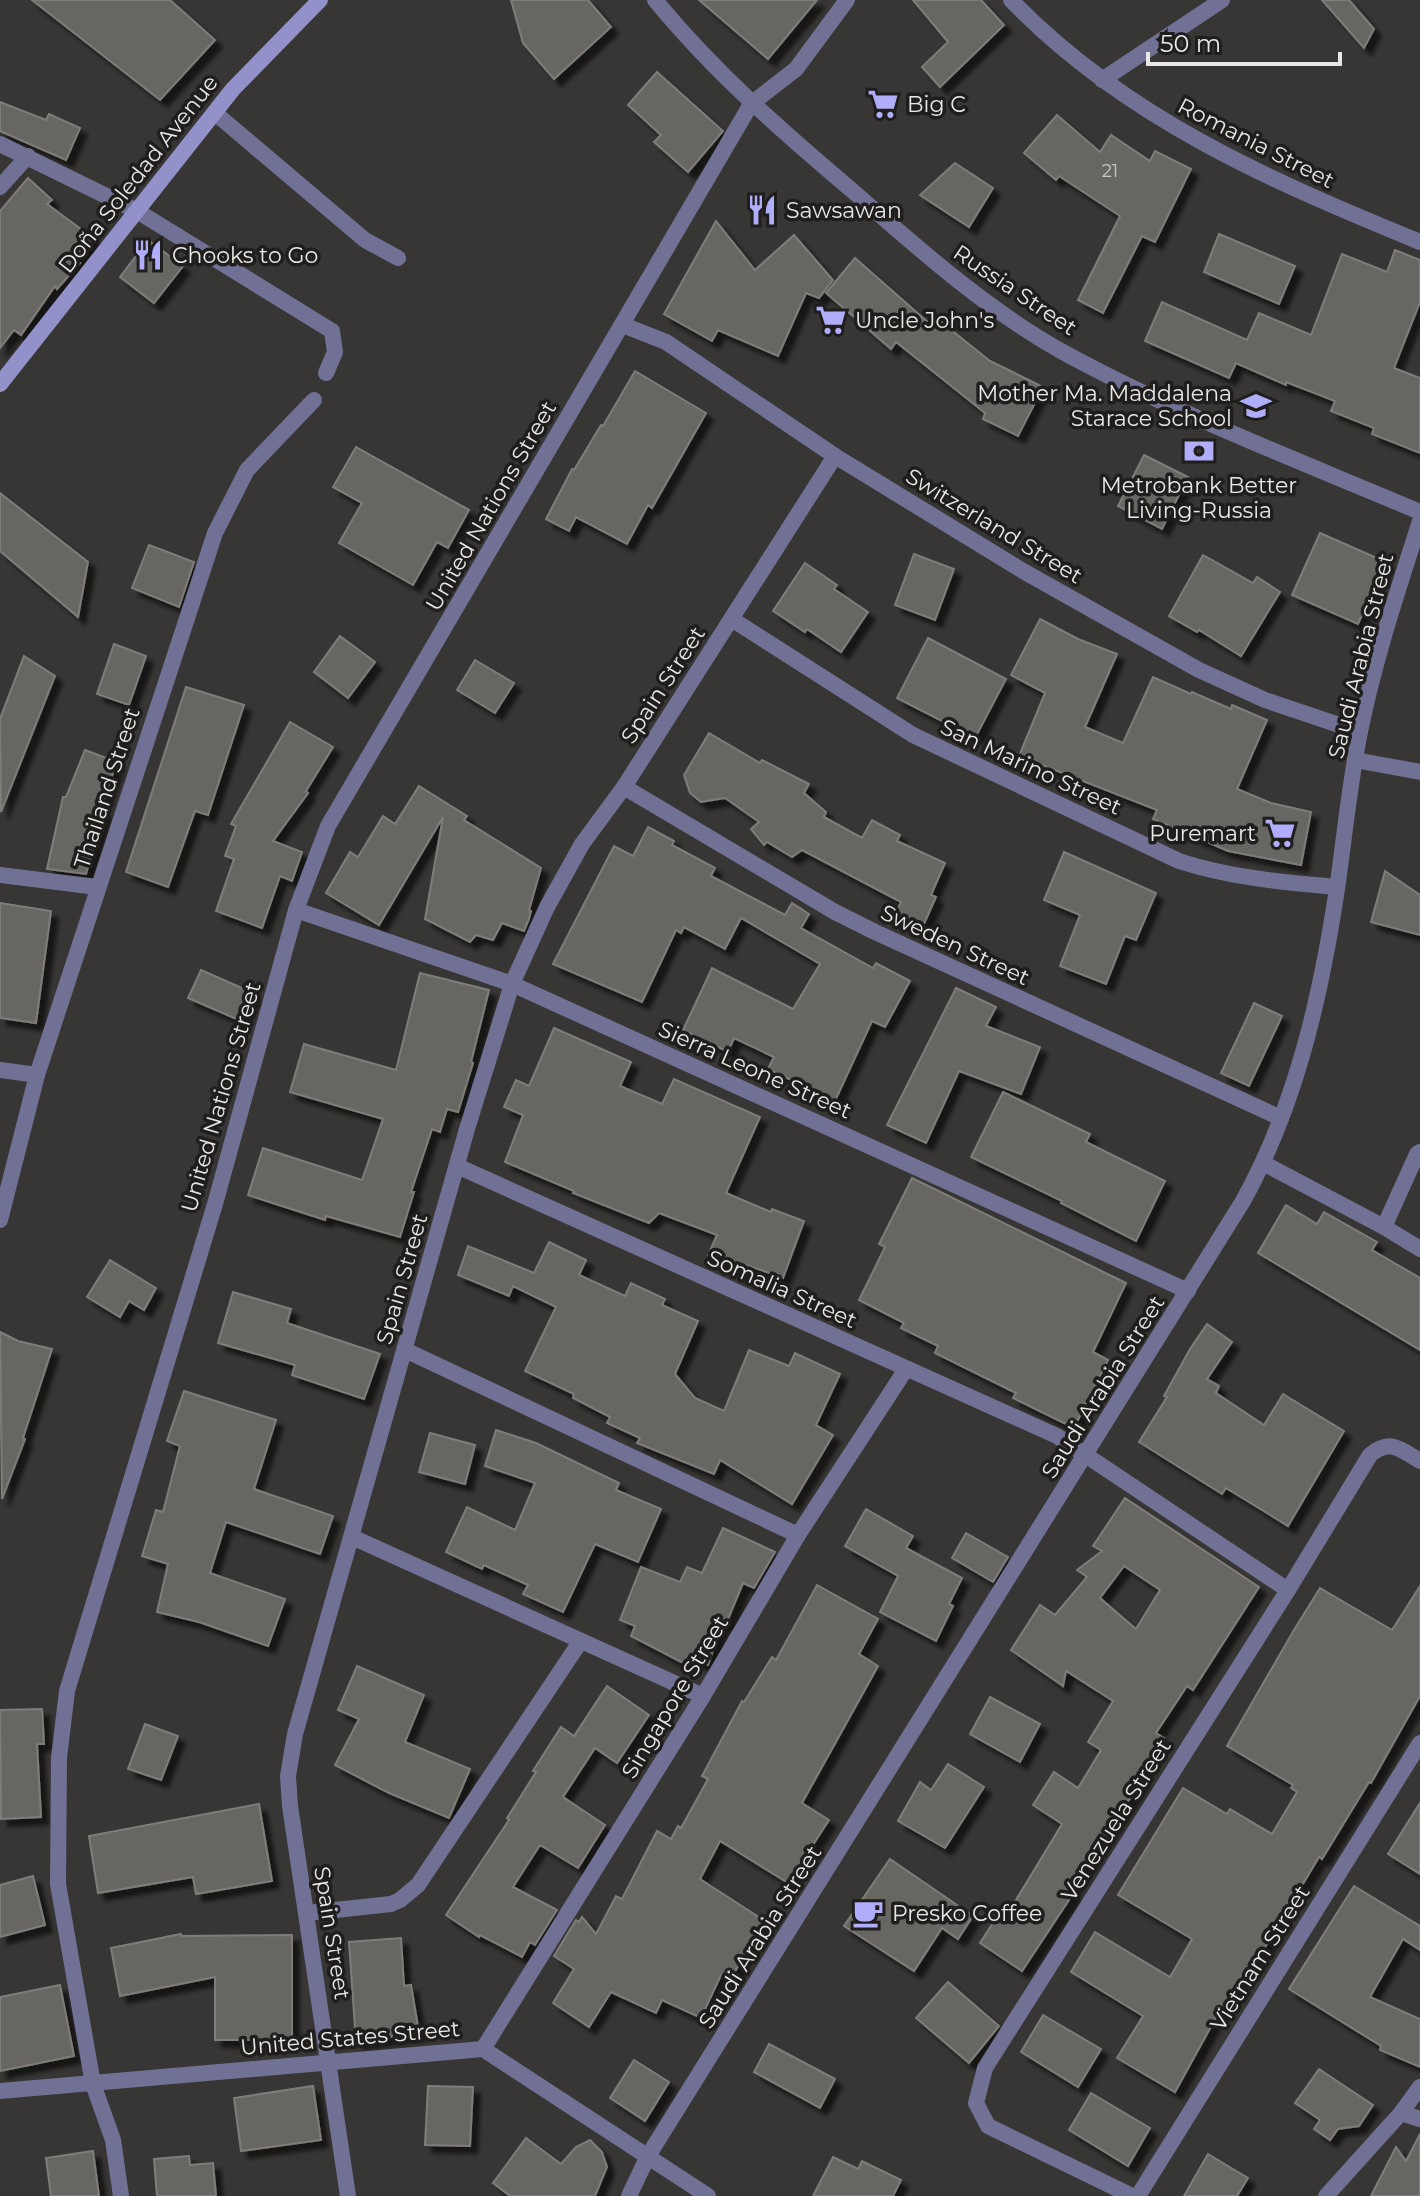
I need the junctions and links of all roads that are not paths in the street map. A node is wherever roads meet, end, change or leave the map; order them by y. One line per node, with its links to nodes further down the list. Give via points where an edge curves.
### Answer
1 (320, 0): 8 (main road, Doña Soledad Avenue)
2 (655, 0): 7 (street, Russia Street)
3 (847, 0): 7 (street, via 796,69)
4 (1011, 0): 6 (street, Romania Street)
5 (1222, 0): 6 (street)
6 (1102, 80): 13 (street, Romania Street, via 1221,154)
7 (751, 104): 15 (street, United Nations Street); 20 (street, Russia Street, via 941,268 1039,337 1199,418)
8 (215, 113): 12 (main road, Doña Soledad Avenue); 14 (street, via 365,240)
9 (0, 144): 10 (street)
10 (28, 156): 11 (street); 12 (street)
11 (0, 187)
12 (137, 211): 16 (street, via 332,331 335,352); 17 (main road, Doña Soledad Avenue)
13 (1420, 242)
14 (398, 258)
15 (623, 325): 19 (street, Switzerland Street, via 666,342); 30 (street, United Nations Street, via 328,826)
16 (326, 373)
17 (0, 384)
18 (314, 400): 28 (street, Thailand Street, via 247,470 215,533)
19 (835, 456): 22 (street, Spain Street); 23 (street, Switzerland Street, via 1199,670 1265,700)
20 (1420, 512)
21 (1420, 521): 23 (street, Saudi Arabia Street)
22 (733, 620): 26 (street, Spain Street); 29 (street, San Marino Street, via 913,735 1179,861 1251,880)
23 (1360, 732): 24 (street, Saudi Arabia Street)
24 (1355, 760): 25 (street); 29 (street, Saudi Arabia Street)
25 (1420, 772)
26 (624, 787): 31 (street, Spain Street, via 563,874); 34 (street, Sweden Street, via 835,912)
27 (0, 875): 28 (street)
28 (97, 887): 33 (street, Thailand Street)
29 (1337, 887): 34 (street, Saudi Arabia Street, via 1309,1028)
30 (296, 910): 31 (street, Sierra Leone Street); 55 (street, United Nations Street, via 215,1204 67,1691 59,1772 58,1884)
31 (512, 984): 37 (street, Spain Street); 41 (street, Sierra Leone Street)
32 (0, 1070): 33 (street)
33 (37, 1075): 38 (street, Thailand Street)
34 (1281, 1118): 36 (street, Saudi Arabia Street)
35 (1420, 1152): 39 (street)
36 (1263, 1163): 39 (street); 41 (street, Saudi Arabia Street)
37 (457, 1166): 42 (street, Spain Street); 43 (street, Somalia Street)
38 (0, 1220)
39 (1384, 1227): 40 (street)
40 (1420, 1249)
41 (1188, 1291): 44 (street, Saudi Arabia Street)
42 (405, 1350): 46 (street); 47 (street, Spain Street)
43 (906, 1369): 44 (street, Somalia Street, via 1017,1416); 46 (street, Singapore Street)
44 (1087, 1454): 48 (street, Somalia Street); 60 (street, Saudi Arabia Street)
45 (1420, 1461): 48 (street, Venezuela Street, via 1395,1446 1381,1446 1370,1455)
46 (798, 1535): 50 (street, Singapore Street)
47 (352, 1537): 49 (street); 52 (street, Spain Street, via 290,1751 290,1806)
48 (1288, 1590): 65 (street, Venezuela Street, via 985,2068 979,2091 976,2103 988,2126)
49 (580, 1642): 50 (street); 52 (street, via 418,1885 391,1904)
50 (703, 1696): 53 (street, Singapore Street)
51 (1420, 1743): 65 (street, Vietnam Street)
52 (307, 1913): 54 (street, Spain Street)
53 (483, 2049): 54 (street, United States Street); 60 (street, United States Street)
54 (328, 2060): 55 (street, United States Street); 62 (street, Spain Street)
55 (93, 2084): 57 (street, United States Street); 61 (street, United Nations Street, via 113,2140)
56 (1420, 2087): 58 (street)
57 (0, 2091)
58 (1401, 2113): 59 (street); 66 (street)
59 (1420, 2119)
60 (648, 2156): 63 (street, Saudi Arabia Street); 64 (street, United States Street)
61 (121, 2196)
62 (348, 2196)
63 (629, 2196)
64 (708, 2196)
65 (1135, 2196)
66 (1326, 2196)

